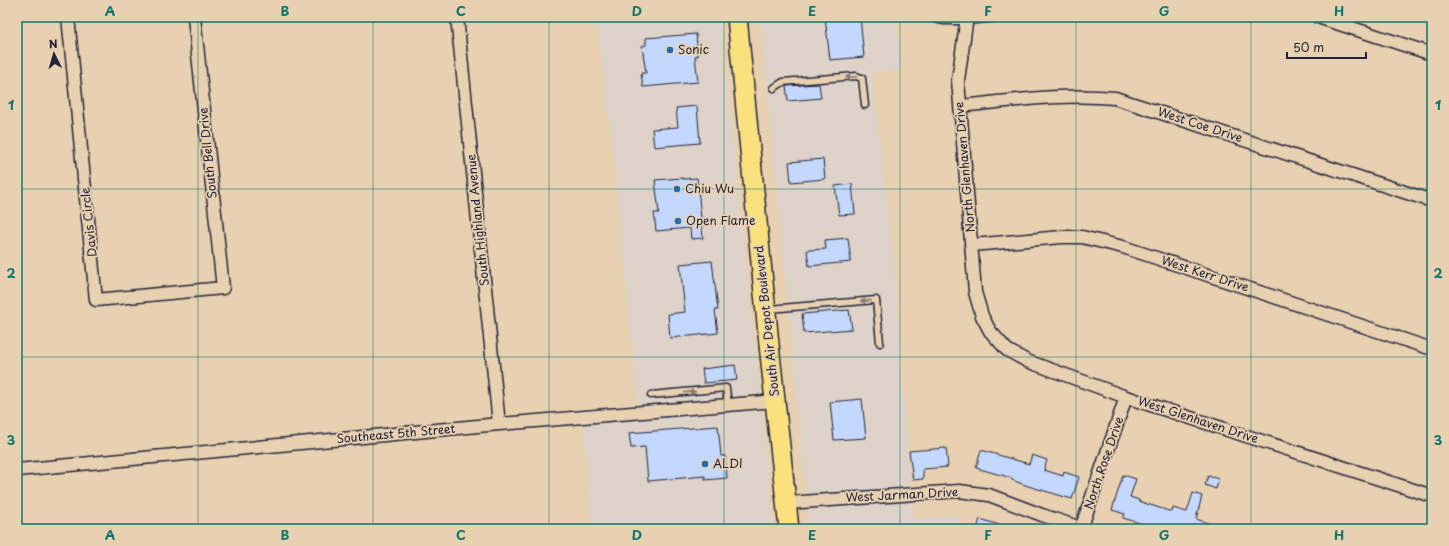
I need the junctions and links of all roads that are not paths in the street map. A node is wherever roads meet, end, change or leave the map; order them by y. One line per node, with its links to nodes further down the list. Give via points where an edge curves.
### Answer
1 (68, 17): 16 (street, Davis Circle, via 96,300)
2 (194, 17): 16 (street, South Bell Drive)
3 (457, 17): 25 (street, South Highland Avenue)
4 (736, 17): 17 (main road, South Air Depot Boulevard)
5 (925, 17): 8 (lane)
6 (1008, 17): 9 (lane)
7 (1318, 17): 10 (street)
8 (945, 19): 9 (lane)
9 (967, 19): 13 (street, North Glenhaven Drive, via 958,80)
10 (1432, 54)
11 (774, 88): 12 (lane, one-way to 11, via 862,78 856,76 783,82)
12 (865, 105)
13 (960, 106): 14 (street, West Coe Drive, via 1068,96 1115,98); 15 (street, North Glenhaven Drive)
14 (1432, 201)
15 (972, 245): 18 (street, North Glenhaven Drive, via 975,292); 20 (street, West Kerr Drive, via 1062,237 1099,241)
16 (223, 288)
17 (766, 309): 19 (lane, one-way to 17, via 876,300); 23 (main road, South Air Depot Boulevard)
18 (982, 316): 22 (street, West Glenhaven Drive, via 1007,350 1027,361)
19 (880, 343)
20 (1432, 349)
21 (651, 395): 24 (lane, one-way to 24, via 726,388)
22 (1126, 397): 27 (street, West Glenhaven Drive); 30 (street, North Rose Drive)
23 (775, 401): 24 (street, Southeast 5th Street); 28 (main road, South Air Depot Boulevard)
24 (728, 405): 25 (street, Southeast 5th Street)
25 (499, 424): 26 (street, Southeast 5th Street)
26 (17, 470)
27 (1432, 496)
28 (787, 503): 29 (main road, South Air Depot Boulevard); 30 (street, West Jarman Drive, via 959,491 989,495)
29 (789, 529)
30 (1082, 529)

